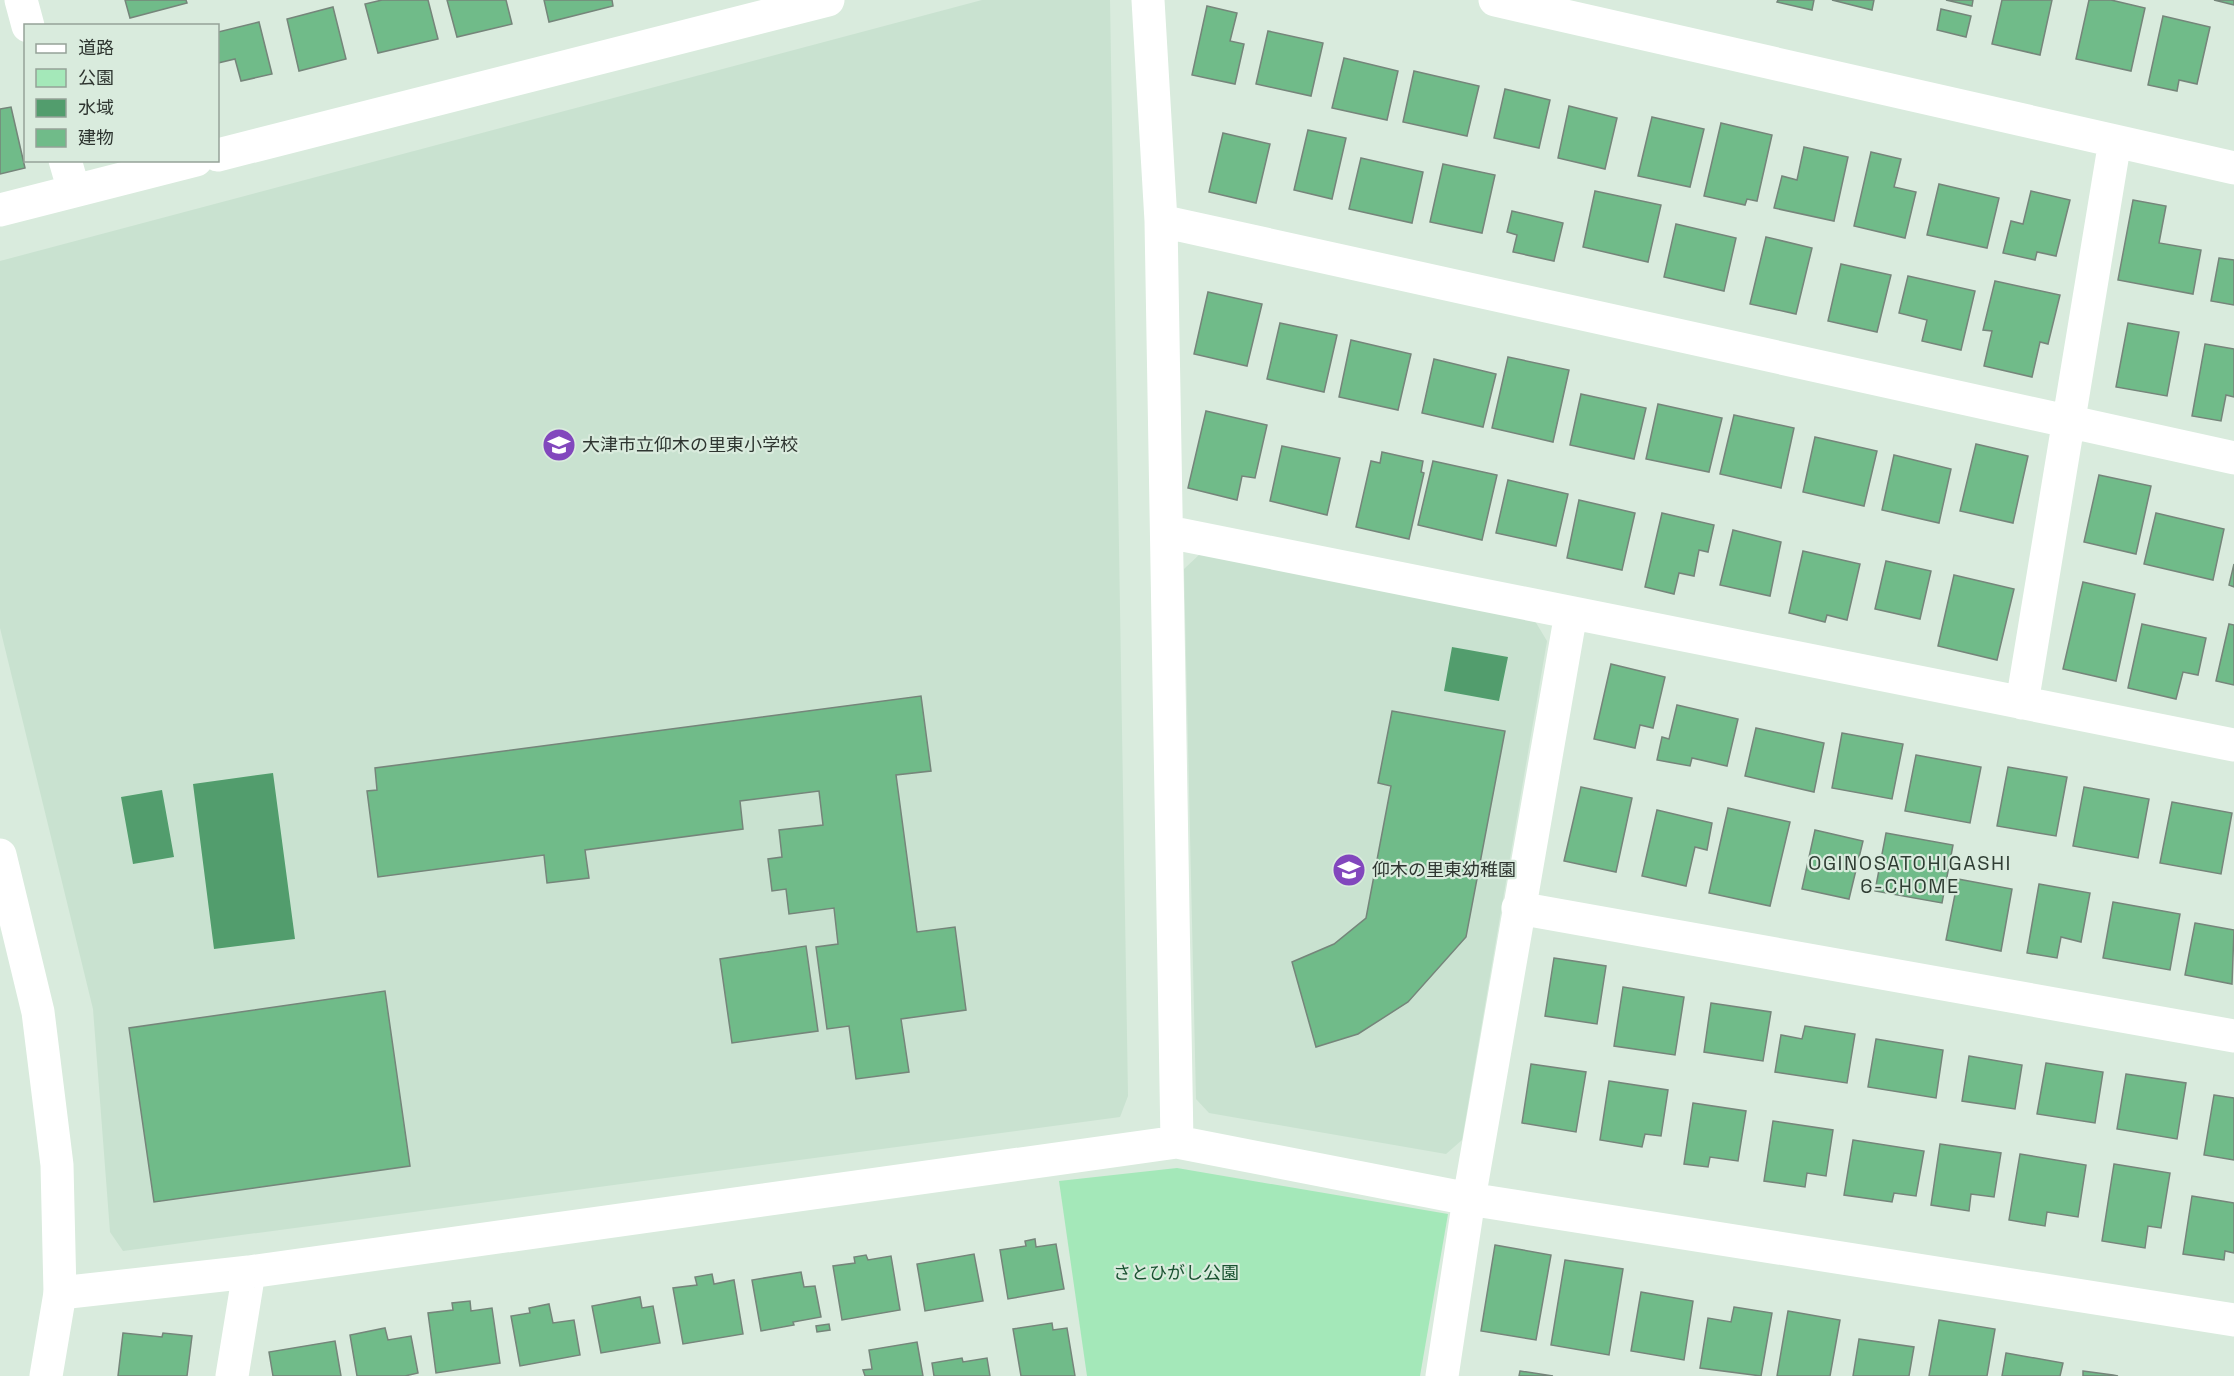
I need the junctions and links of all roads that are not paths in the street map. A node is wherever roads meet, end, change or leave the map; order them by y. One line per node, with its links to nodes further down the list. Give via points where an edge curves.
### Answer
1 (21, 0): 6 (street)
2 (828, 0): 8 (street)
3 (1148, 0): 14 (street)
4 (1495, 0): 5 (street)
5 (1535, 4): 7 (street)
6 (27, 24)
7 (2115, 141): 11 (street); 15 (street)
8 (219, 155)
9 (66, 162): 12 (street)
10 (188, 162): 12 (street)
11 (2234, 168)
12 (74, 192): 13 (street)
13 (0, 210)
14 (1161, 221): 15 (street); 17 (street)
15 (2068, 422): 16 (street); 19 (street)
16 (2234, 458)
17 (1168, 532): 18 (street); 24 (street)
18 (1571, 613): 19 (street); 22 (street)
19 (2022, 703): 20 (street)
20 (2234, 745)
21 (0, 855): 27 (street, via 38,1012 57,1165)
22 (1518, 908): 23 (street); 25 (street)
23 (2234, 1036)
24 (1177, 1142): 25 (street); 26 (street)
25 (1469, 1199): 28 (street); 31 (street)
26 (249, 1272): 27 (street); 30 (street)
27 (60, 1293): 29 (street)
28 (2234, 1320)
29 (46, 1376)
30 (232, 1376)
31 (1442, 1376)

